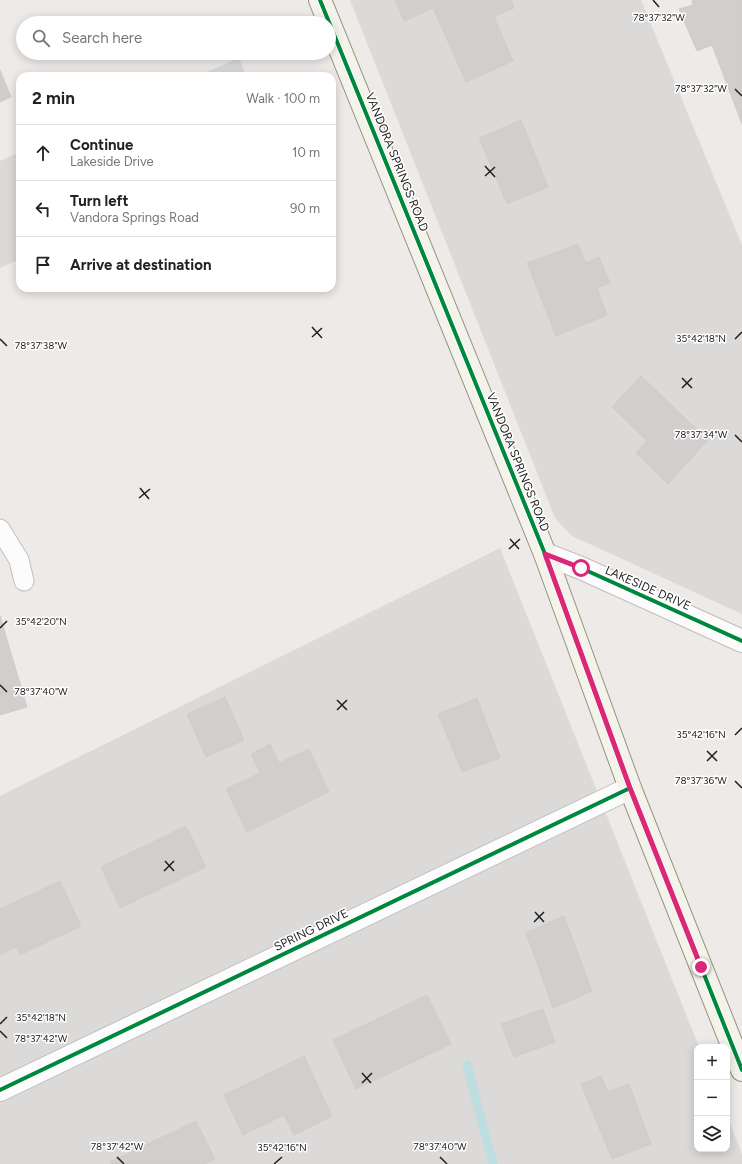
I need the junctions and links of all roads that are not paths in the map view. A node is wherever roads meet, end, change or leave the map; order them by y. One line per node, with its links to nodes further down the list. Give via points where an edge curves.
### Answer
1 (320, 0): 2 (street, VANDORA SPRINGS ROAD)
2 (326, 16)
3 (336, 39): 5 (street, VANDORA SPRINGS ROAD)
4 (0, 529): 6 (lane, via 18,560)
5 (545, 554): 7 (street, LAKESIDE DRIVE); 8 (street, VANDORA SPRINGS ROAD)
6 (24, 582)
7 (742, 641)
8 (630, 788): 9 (street, VANDORA SPRINGS ROAD); 10 (street, SPRING DRIVE)
9 (742, 1070)
10 (0, 1090)

